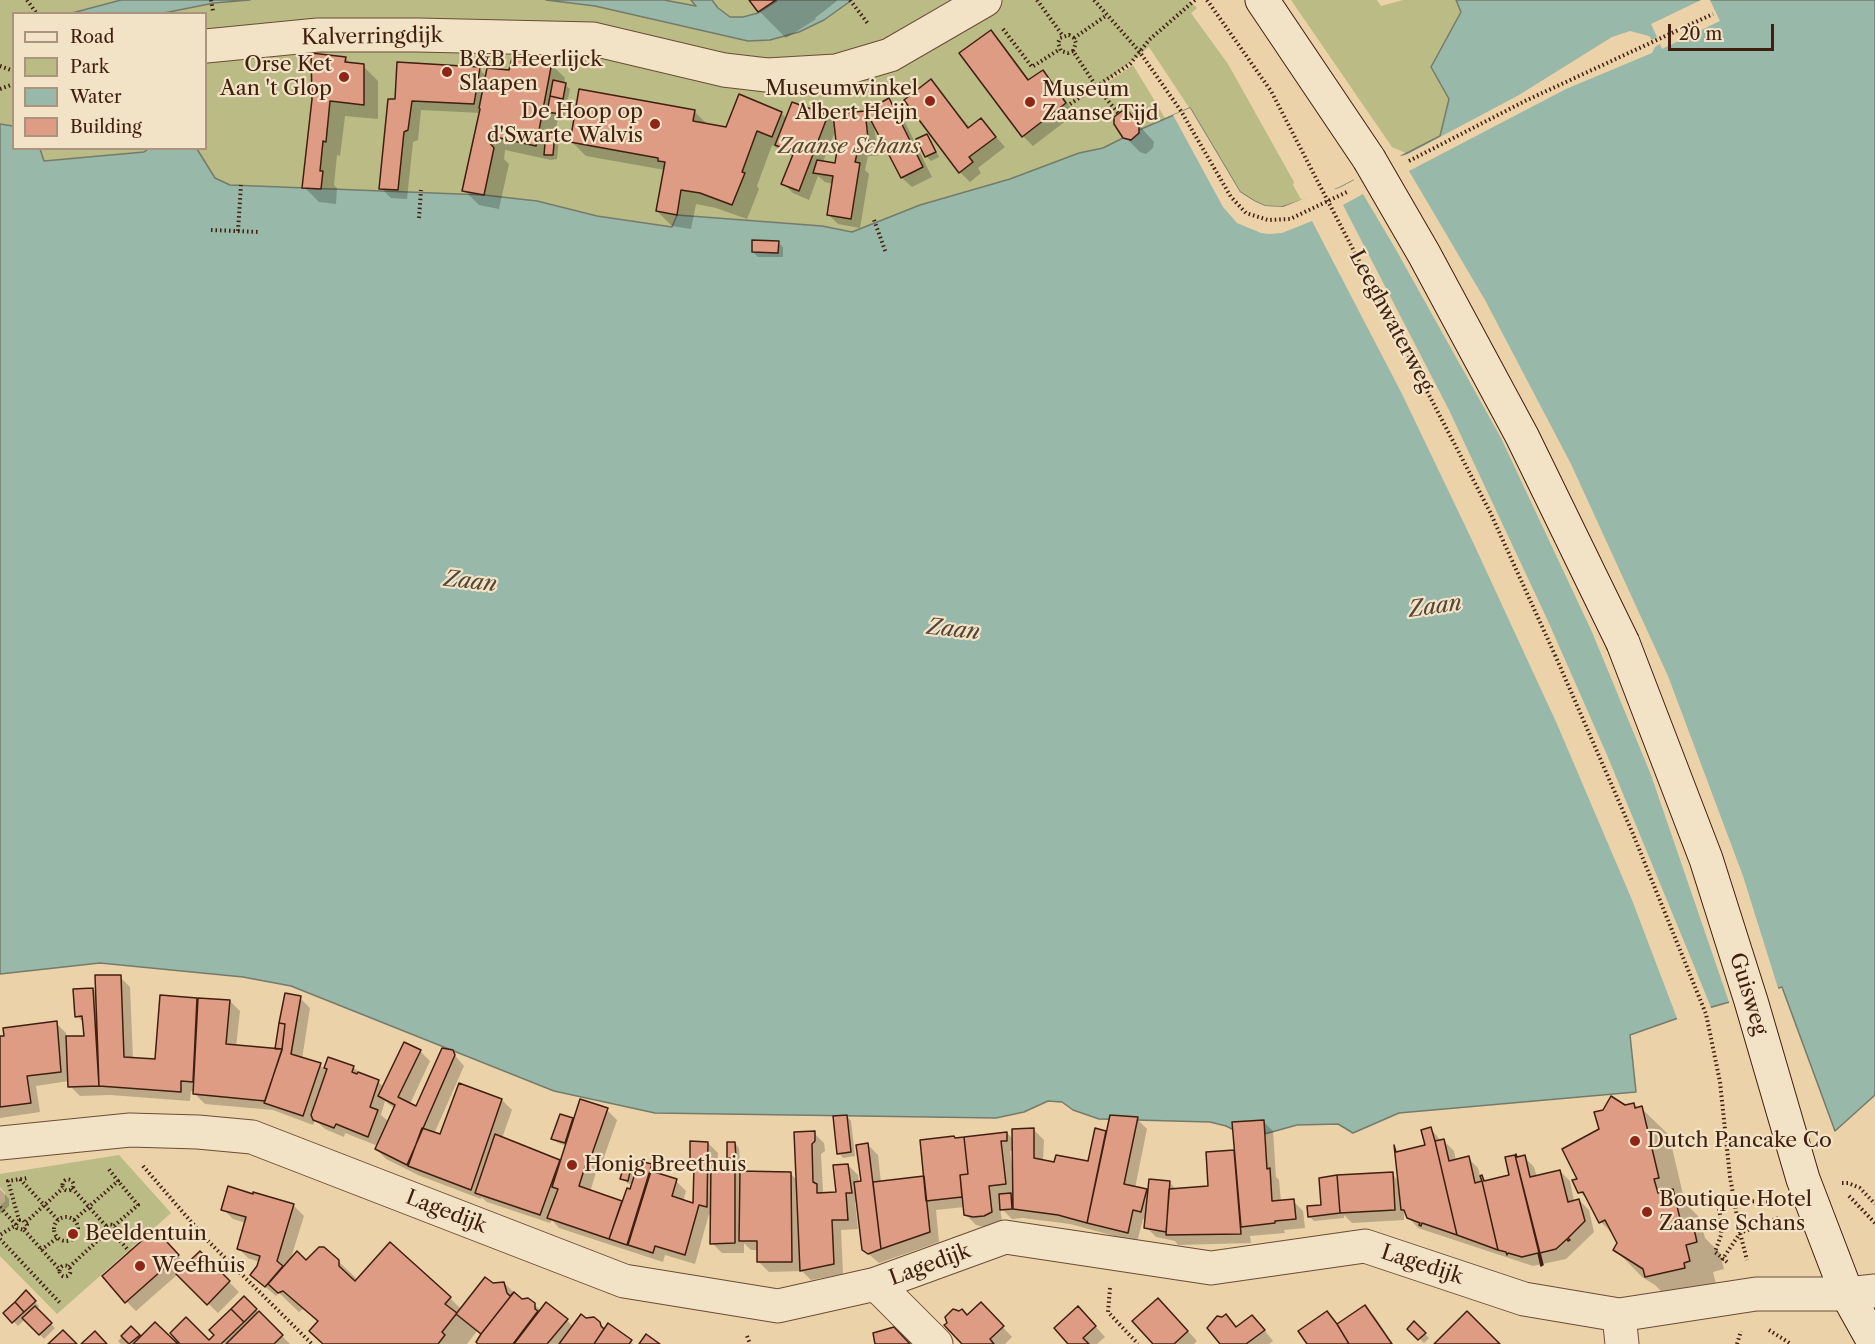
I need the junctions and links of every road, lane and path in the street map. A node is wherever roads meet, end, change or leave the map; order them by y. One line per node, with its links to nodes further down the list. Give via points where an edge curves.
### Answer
1 (27, 0): 10 (path)
2 (211, 0): 9 (path)
3 (1037, 0): 13 (path)
4 (1094, 0): 12 (path)
5 (1195, 0): 18 (path)
6 (1207, 0): 41 (path, Leeghwaterweg, bridge, via 1271,91 1490,512 1556,655 1706,1014 1720,1082)
7 (1262, 0): 23 (street)
8 (984, 1): 15 (street, Kalverringdijk, via 890,55 836,70 778,74 724,70 593,39 318,35); 16 (path, via 1032,67)
9 (213, 9)
10 (36, 12)
11 (1713, 14): 22 (path, via 1527,100)
12 (1107, 15): 14 (path); 18 (path)
13 (1063, 36): 14 (path); 16 (path)
14 (1074, 38): 17 (path)
15 (207, 46)
16 (1060, 49): 17 (path, via 1065,53)
17 (1073, 51): 19 (path)
18 (1139, 51): 19 (path, via 1130,64); 23 (path, via 1181,111 1231,197 1246,213 1268,220 1290,219)
19 (1096, 86): 20 (path); 21 (path)
20 (1070, 104)
21 (1118, 113)
22 (1405, 163)
23 (1362, 174): 40 (street, Guisweg, bridge, via 1424,254 1522,436 1623,644 1706,859)
24 (241, 185): 29 (path)
25 (421, 190): 26 (path)
26 (419, 218)
27 (874, 220): 31 (path)
28 (211, 230): 29 (path)
29 (238, 231): 30 (path)
30 (260, 232)
31 (886, 253)
32 (130, 1130): 33 (street, Lagedijk); 63 (street, Lagedijk, via 252,1137 624,1281 778,1306); 70 (path, via 139,1161 146,1170 206,1239)
33 (0, 1143)
34 (106, 1165): 37 (path)
35 (31, 1178): 36 (path)
36 (20, 1179): 43 (path); 48 (path, via 8,1181)
37 (118, 1181): 44 (path); 51 (path, via 138,1205)
38 (63, 1188): 39 (path); 39 (path, via 67,1180 73,1183); 43 (path)
39 (72, 1188): 44 (path)
40 (1807, 1192): 41 (path, via 1776,1202); 42 (path, via 1848,1183 1860,1188); 64 (street, Guisweg)
41 (1735, 1202): 54 (path); 65 (path, via 1718,1205 1721,1229 1715,1252 1727,1261)
42 (1875, 1204)
43 (44, 1205): 46 (path); 49 (path)
44 (89, 1206): 47 (path); 50 (path)
45 (0, 1207): 48 (path)
46 (58, 1220): 47 (path); 57 (path, via 54,1227)
47 (74, 1220): 57 (path, via 78,1231 74,1238)
48 (18, 1222): 49 (path); 52 (path, via 18,1229); 56 (path)
49 (26, 1222): 52 (path)
50 (106, 1226): 51 (path); 53 (path)
51 (114, 1226): 55 (path)
52 (24, 1230): 58 (path)
53 (106, 1233): 55 (path); 61 (path)
54 (1740, 1233)
55 (114, 1234): 59 (path)
56 (0, 1237): 66 (path)
57 (57, 1238): 58 (path)
58 (41, 1250): 62 (path)
59 (129, 1251)
60 (1112, 1255): 63 (street, Lagedijk, via 1005,1238); 67 (street, Lagedijk, via 1211,1268 1365,1246); 72 (path, via 1108,1311)
61 (69, 1267): 62 (path); 62 (path, via 65,1276)
62 (60, 1270)
63 (876, 1284): 71 (street)
64 (1861, 1292): 65 (street, Lagedijk); 74 (street, Guisweg)
65 (1735, 1297): 67 (street, Lagedijk); 73 (path, via 1742,1325)
66 (60, 1303)
67 (1621, 1329)
68 (1768, 1329): 69 (path)
69 (1789, 1343)
70 (312, 1344)
71 (936, 1344)
72 (1138, 1344)
73 (1737, 1344)
74 (1875, 1344)

